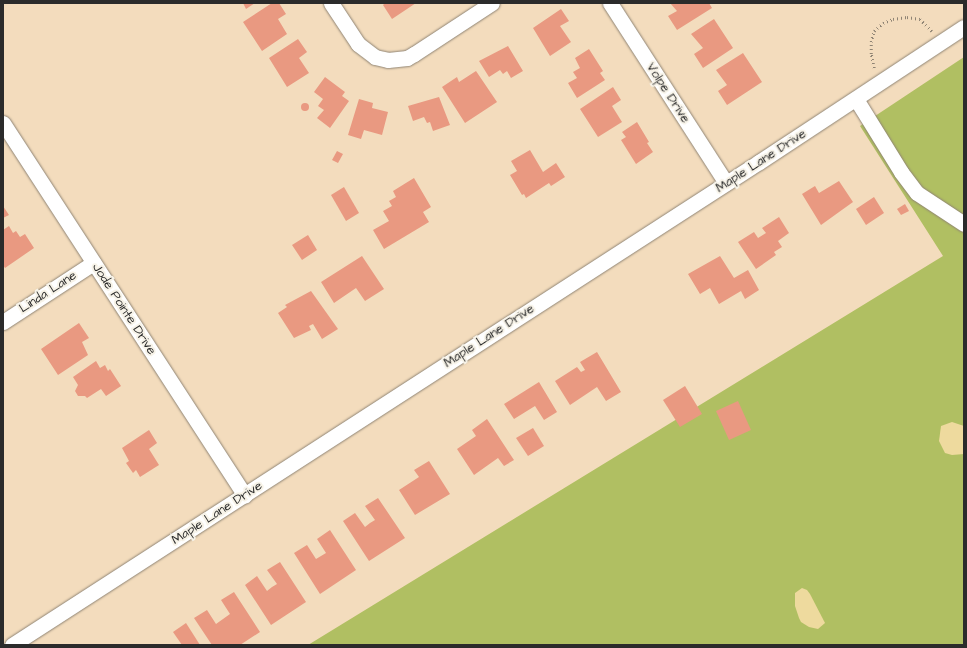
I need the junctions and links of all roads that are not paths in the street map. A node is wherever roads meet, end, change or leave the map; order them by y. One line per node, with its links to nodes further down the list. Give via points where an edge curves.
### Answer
1 (331, 3): 2 (street, via 358,44 376,57 388,60 406,58 414,54)
2 (492, 3)
3 (610, 3): 7 (street, Volpe Drive)
4 (964, 27): 5 (street, Maple Lane Drive)
5 (856, 99): 7 (street, Maple Lane Drive); 8 (street, via 916,193)
6 (3, 123): 9 (street, Jode Pointe Drive)
7 (726, 183): 11 (street, Maple Lane Drive)
8 (964, 224)
9 (94, 262): 10 (street, Linda Lane); 11 (street, Jode Pointe Drive)
10 (3, 322)
11 (245, 495): 12 (street, Maple Lane Drive)
12 (12, 645)

